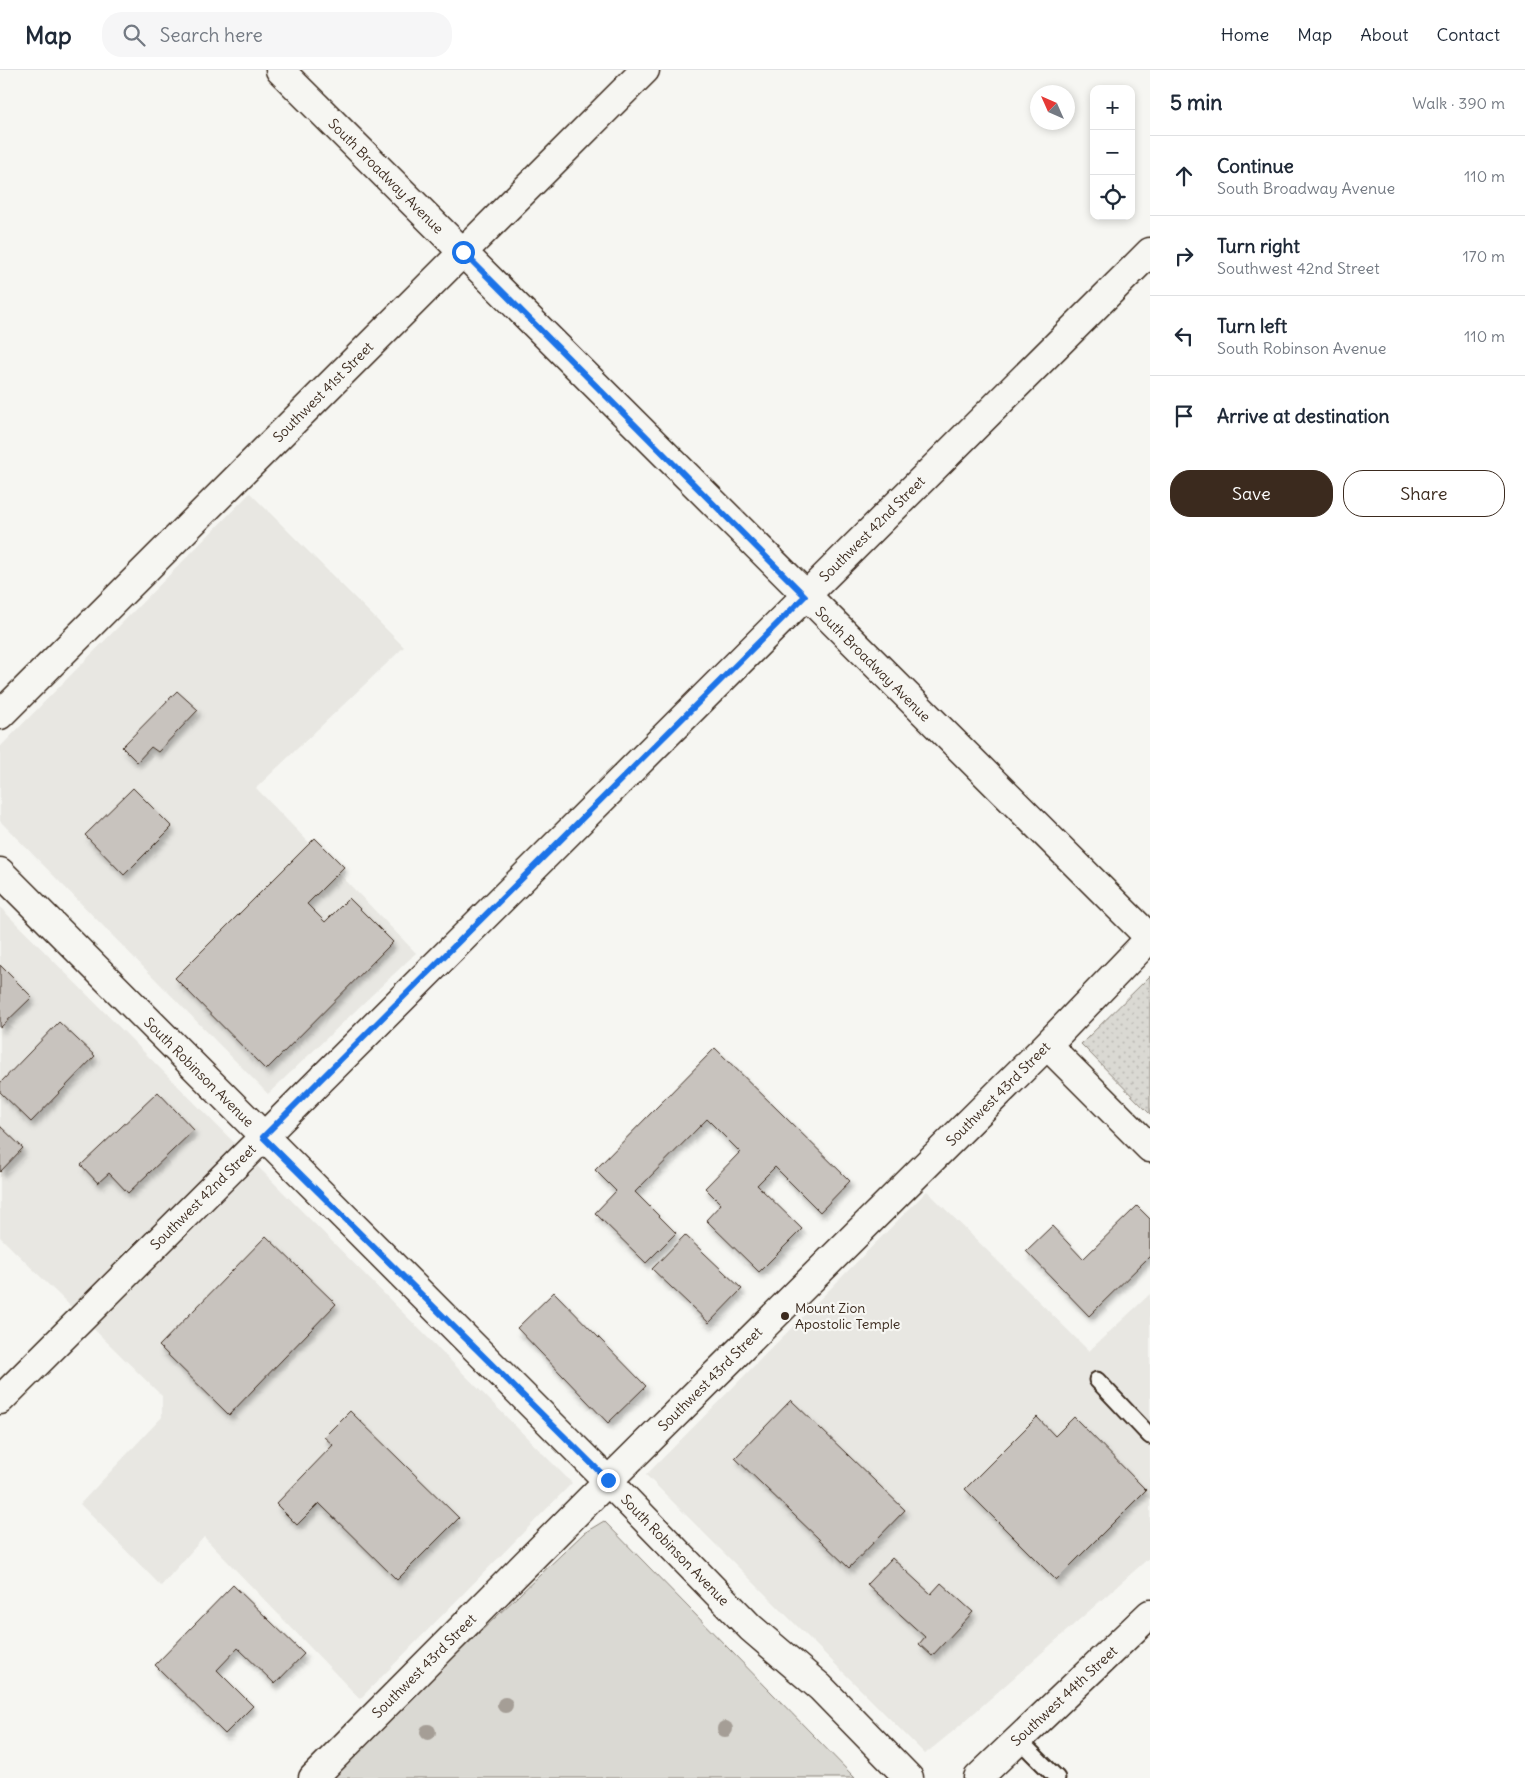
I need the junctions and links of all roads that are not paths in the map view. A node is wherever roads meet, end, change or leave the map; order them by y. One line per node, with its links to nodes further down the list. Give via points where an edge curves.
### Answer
1 (280, 70): 3 (street, South Broadway Avenue)
2 (645, 70): 3 (street, Southwest 41st Street)
3 (463, 252): 5 (street, South Broadway Avenue); 6 (street, Southwest 41st Street)
4 (1150, 252): 5 (street, Southwest 42nd Street)
5 (805, 596): 8 (street, South Broadway Avenue); 10 (street, Southwest 42nd Street)
6 (0, 715)
7 (0, 872): 10 (street, South Robinson Avenue)
8 (1150, 938): 9 (street, Southwest 43rd Street)
9 (1047, 1045): 11 (street); 15 (street, Southwest 43rd Street)
10 (263, 1137): 13 (street, Southwest 42nd Street); 15 (street, South Robinson Avenue)
11 (1150, 1148)
12 (1097, 1380): 14 (lane)
13 (0, 1400)
14 (1150, 1436)
15 (608, 1480): 18 (street, Southwest 43rd Street); 19 (street, South Robinson Avenue, via 751,1628 820,1687)
16 (1150, 1614): 17 (street, Southwest 44th Street)
17 (1018, 1738): 20 (street, Southwest 44th Street); 21 (lane)
18 (313, 1778)
19 (909, 1778)
20 (978, 1778)
21 (1057, 1778)

